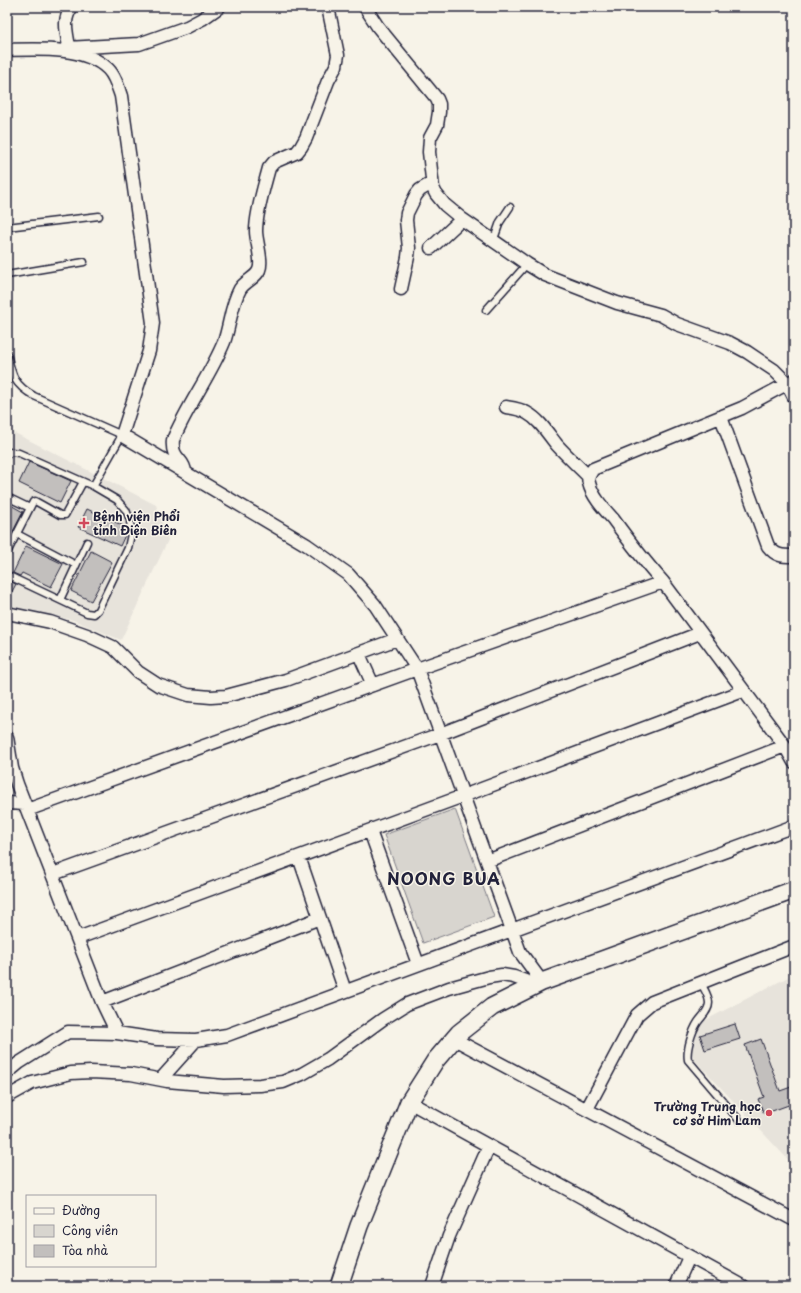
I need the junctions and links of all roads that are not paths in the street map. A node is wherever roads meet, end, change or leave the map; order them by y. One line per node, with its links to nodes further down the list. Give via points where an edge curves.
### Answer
1 (72, 7): 5 (street, via 66,20)
2 (219, 7): 5 (street, via 188,27 139,44)
3 (328, 7): 27 (street, via 338,60 301,147 297,152 274,162 269,168 256,224 260,270 240,289 224,341 173,440 173,450)
4 (365, 7): 8 (street, via 439,104 437,125 429,144)
5 (69, 47): 6 (street)
6 (56, 49): 7 (street); 25 (street, via 92,58 108,69 121,96 153,323 149,351)
7 (7, 50)
8 (432, 183): 11 (street, via 436,194 445,205); 18 (street, via 420,190 408,213 406,220 409,248)
9 (510, 207): 13 (lane, via 500,222)
10 (99, 216): 12 (lane)
11 (462, 219): 13 (street); 14 (street)
12 (7, 227)
13 (493, 242): 16 (street)
14 (431, 248)
15 (84, 262): 17 (lane)
16 (527, 264): 19 (lane); 21 (street, via 552,278 661,315 677,324 730,343)
17 (7, 275)
18 (401, 289)
19 (486, 310)
20 (7, 352): 25 (lane, via 14,379 23,390)
21 (790, 381): 22 (street); 24 (street)
22 (794, 398)
23 (506, 407): 28 (street, via 528,413)
24 (721, 417): 28 (street, via 593,469); 36 (street, via 768,546 777,555)
25 (122, 435): 27 (street); 30 (lane)
26 (7, 455): 29 (lane, via 19,452)
27 (185, 473): 43 (street, via 307,545 348,574 375,605)
28 (588, 476): 39 (street, via 591,490 598,500)
29 (83, 482): 30 (lane); 32 (lane, via 65,515 60,515 35,501)
30 (93, 486): 40 (lane, via 117,500 126,510 131,534 128,548 94,614)
31 (7, 497): 32 (lane)
32 (30, 508): 33 (lane)
33 (17, 534): 35 (lane); 37 (lane)
34 (86, 542): 37 (lane)
35 (7, 553)
36 (794, 556)
37 (76, 565): 40 (lane)
38 (7, 575): 40 (lane)
39 (663, 582): 42 (street); 45 (street)
40 (60, 600)
41 (7, 613): 44 (street, via 50,622 87,635 113,647 138,672 158,685 188,695 226,696 286,680)
42 (700, 633): 47 (street); 48 (street)
43 (397, 639): 44 (street); 45 (street)
44 (359, 654): 46 (street)
45 (417, 669): 46 (street); 48 (street)
46 (373, 685): 54 (street)
47 (743, 691): 50 (street); 52 (street)
48 (440, 734): 52 (street); 59 (street)
49 (7, 737): 54 (street, via 12,768)
50 (785, 746): 51 (street); 58 (street)
51 (794, 762)
52 (463, 796): 56 (street); 58 (street)
53 (7, 803): 54 (street)
54 (26, 807): 59 (street)
55 (794, 826): 62 (street)
56 (370, 831): 57 (street); 65 (street)
57 (299, 857): 61 (street); 63 (street)
58 (487, 862): 62 (street)
59 (53, 874): 63 (street)
60 (794, 890): 66 (street)
61 (320, 918): 68 (street); 69 (street)
62 (512, 929): 65 (street); 66 (street, via 520,952)
63 (78, 938): 69 (street)
64 (794, 946): 67 (street)
65 (418, 964): 68 (street)
66 (539, 983): 71 (street, via 492,1007); 74 (street, via 502,975 448,988 407,1004 328,1059 283,1082 224,1086)
67 (701, 983): 77 (street, via 652,1002 636,1015); 78 (lane, via 709,1004 697,1022 687,1054 688,1060)
68 (345, 991): 72 (street, via 227,1035)
69 (102, 1002): 70 (street)
70 (117, 1033): 72 (street, via 157,1039); 73 (street, via 68,1032 19,1062)
71 (454, 1038): 76 (street, via 435,1061); 77 (street)
72 (196, 1040): 74 (street)
73 (7, 1073)
74 (163, 1078): 75 (street, via 131,1074 71,1073)
75 (9, 1092)
76 (409, 1102): 79 (street); 82 (street, via 359,1226)
77 (588, 1109): 80 (street)
78 (739, 1120)
79 (489, 1146): 81 (street); 83 (street, via 449,1236)
80 (794, 1220)
81 (689, 1257): 84 (street); 85 (street)
82 (339, 1286)
83 (432, 1286)
84 (676, 1286)
85 (743, 1286)

